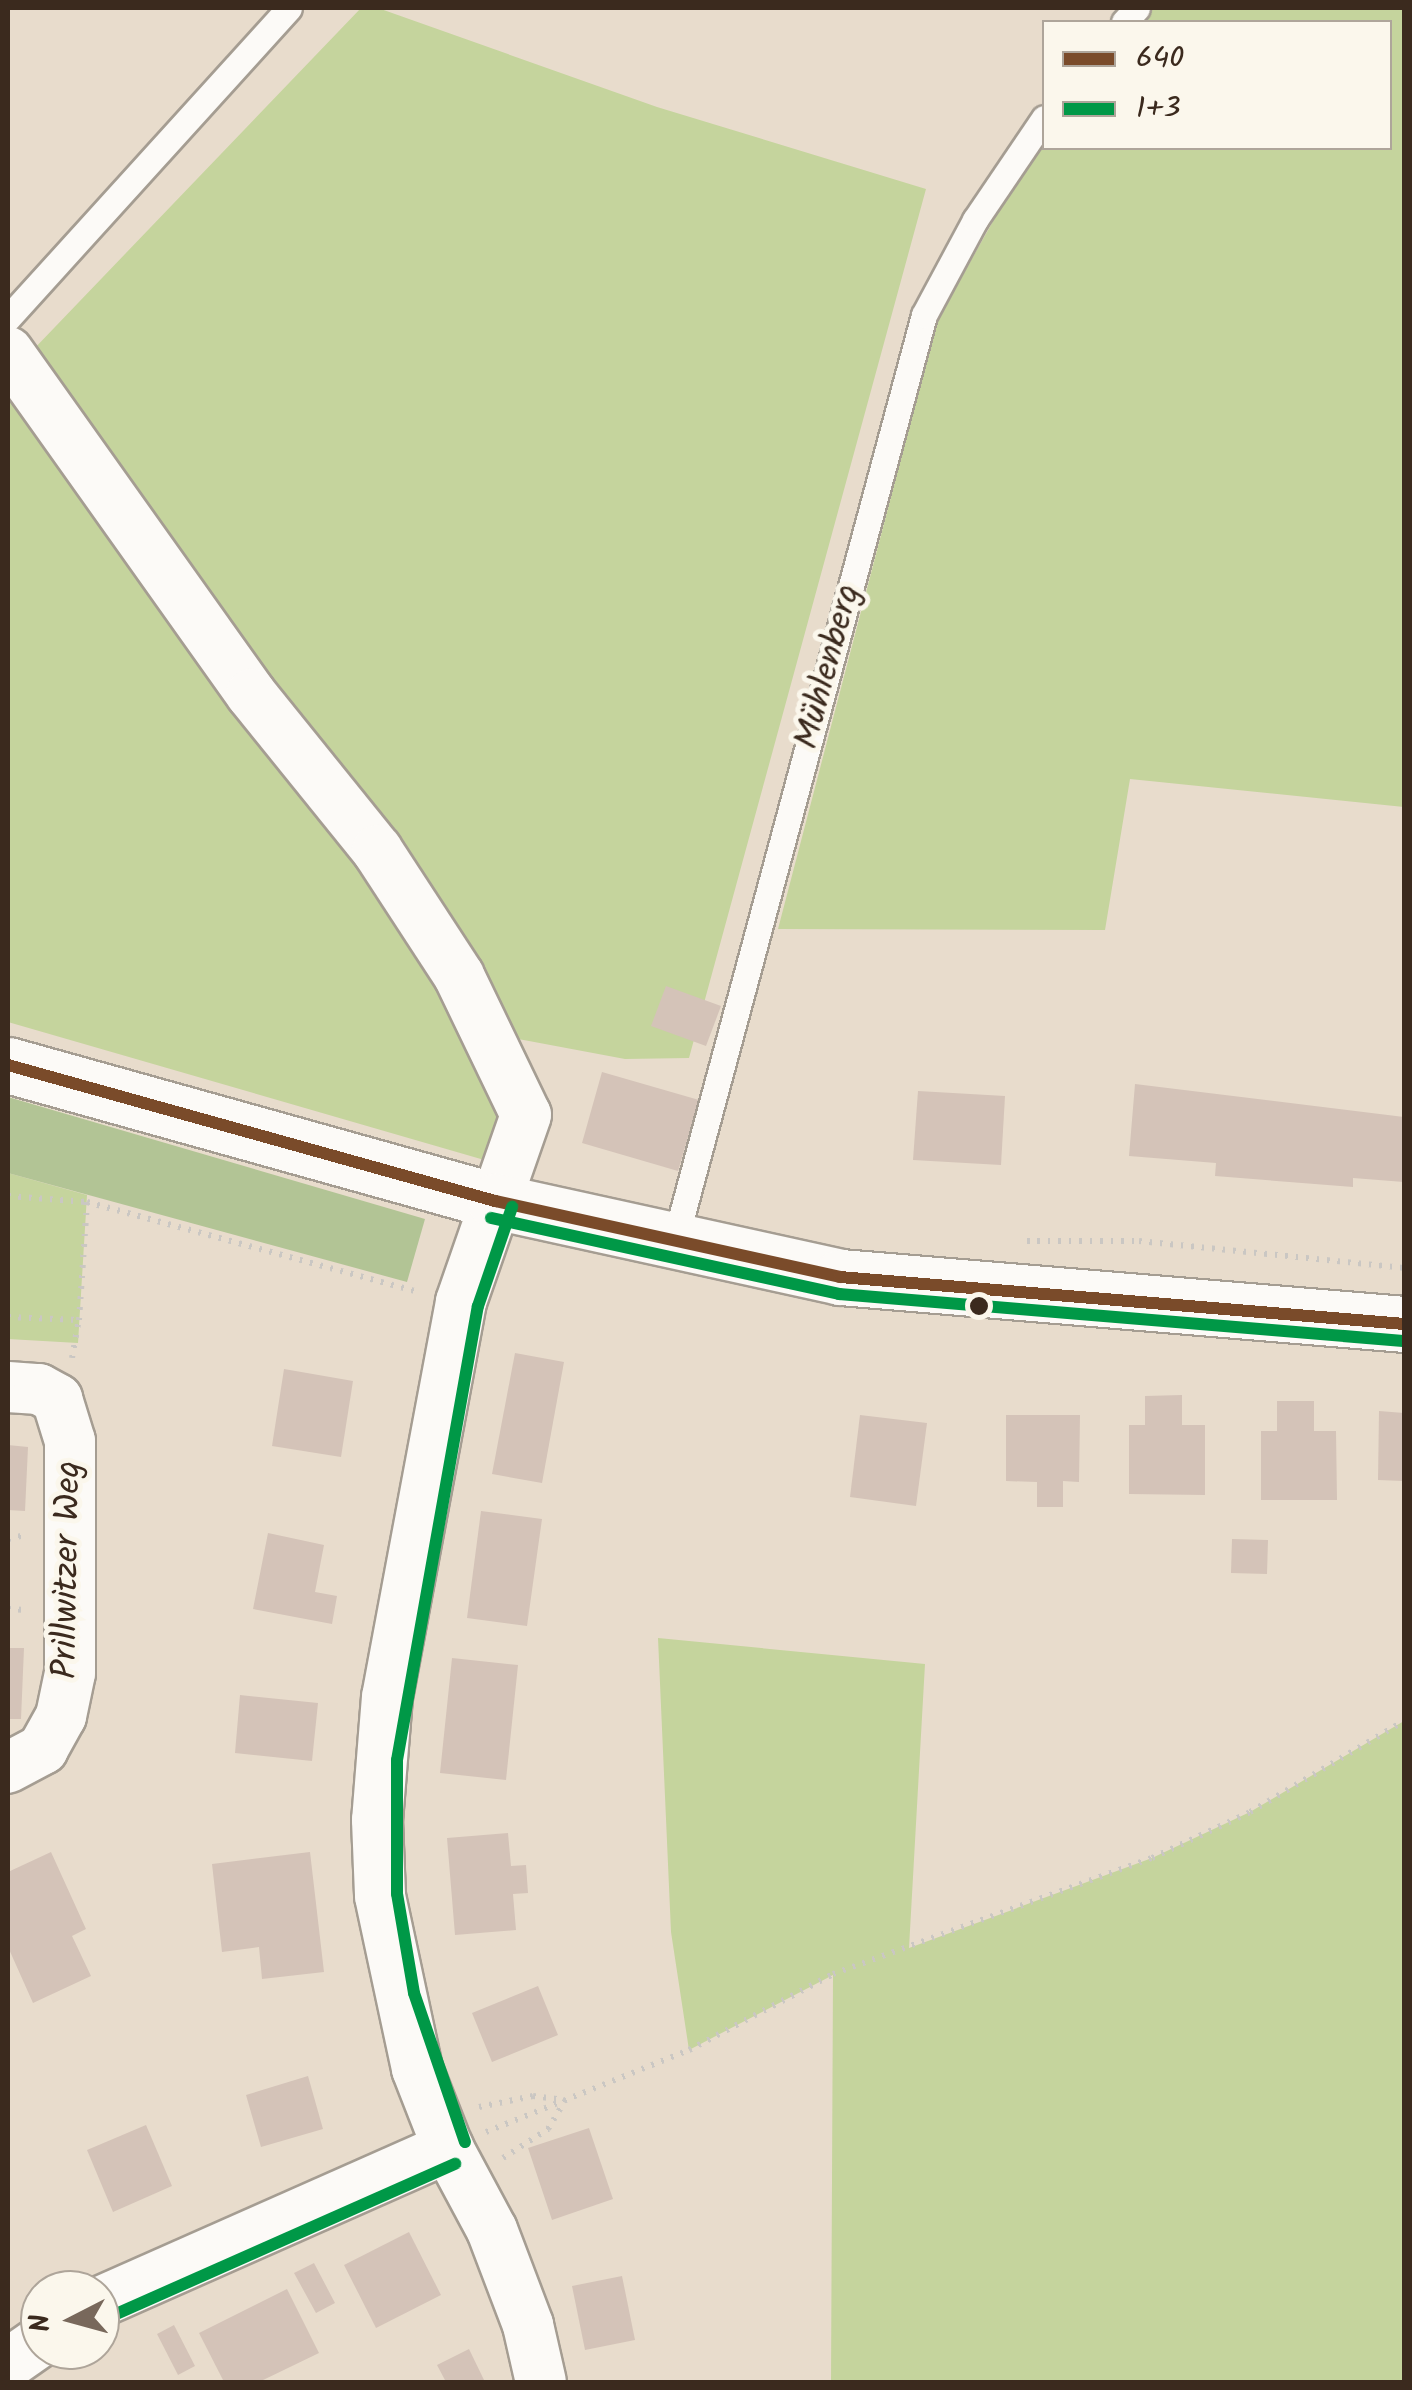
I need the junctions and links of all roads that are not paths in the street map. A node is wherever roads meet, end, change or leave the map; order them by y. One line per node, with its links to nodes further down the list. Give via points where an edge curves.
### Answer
1 (289, 8): 3 (lane)
2 (1042, 121): 7 (lane, Mühlenberg, via 975,220 924,315)
3 (8, 318)
4 (8, 352): 6 (street, via 251,694 377,850 458,976 526,1115)
5 (8, 1066): 6 (street)
6 (495, 1201): 7 (street); 11 (street, via 461,1302 379,1759 380,1896 397,1997)
7 (674, 1244): 8 (street, via 840,1277)
8 (1404, 1324)
9 (8, 1388): 10 (street, Prillwitzer Weg, via 38,1390 57,1400 70,1440 67,1687 43,1749)
10 (8, 1768)
11 (448, 2148): 12 (street); 13 (street, via 492,2230)
12 (120, 2293)
13 (542, 2382)

